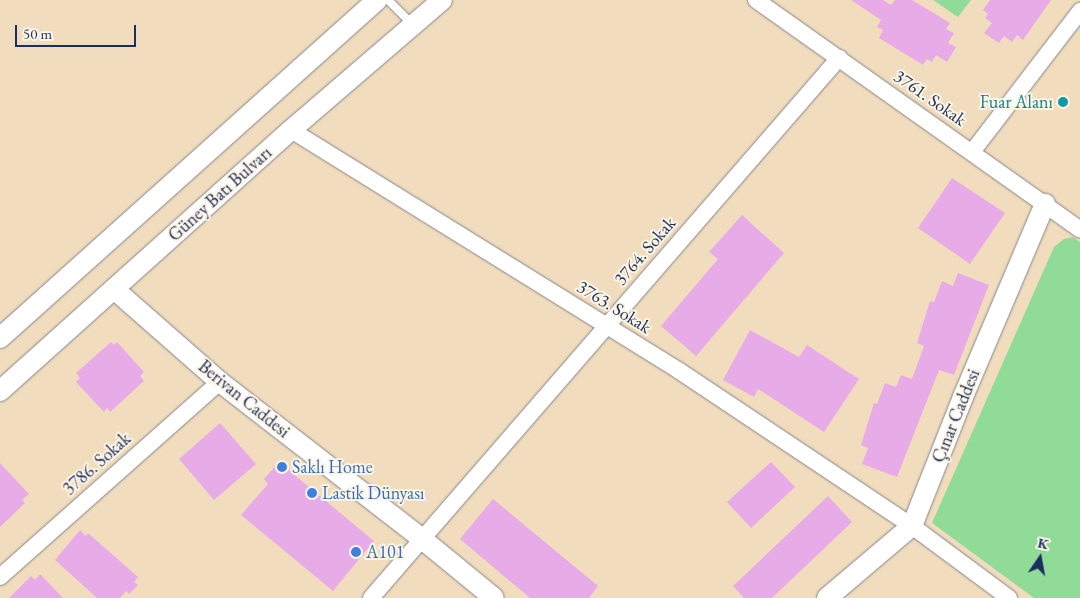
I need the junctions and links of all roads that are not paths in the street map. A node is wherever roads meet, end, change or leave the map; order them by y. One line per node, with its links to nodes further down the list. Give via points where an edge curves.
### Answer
1 (377, 0): 14 (street)
2 (388, 0): 6 (lane)
3 (442, 0): 6 (street, Güney Batı Bulvarı)
4 (756, 0): 7 (street, 3761. Sokak)
5 (1080, 11): 9 (street)
6 (413, 25): 8 (street, Güney Batı Bulvarı)
7 (839, 58): 9 (street, 3761. Sokak); 13 (street, 3764. Sokak)
8 (291, 130): 12 (street, Güney Batı Bulvarı); 13 (street, 3763. Sokak)
9 (972, 152): 10 (street, 3761. Sokak)
10 (1045, 204): 11 (street, 3761. Sokak); 17 (street, Çınar Caddesi)
11 (1080, 229)
12 (114, 289): 15 (street, Berivan Caddesi); 16 (street, Güney Batı Bulvarı)
13 (606, 326): 17 (street, 3763. Sokak, via 678,370); 18 (street, 3764. Sokak, via 482,472)
14 (0, 338)
15 (220, 382): 18 (street, Berivan Caddesi); 19 (street, 3786. Sokak)
16 (0, 390)
17 (912, 526): 22 (street, Çınar Caddesi); 23 (street, 3763. Sokak)
18 (421, 538): 20 (street, 3764. Sokak); 21 (street, Berivan Caddesi)
19 (0, 577)
20 (371, 598)
21 (494, 598)
22 (827, 598)
23 (1009, 598)

